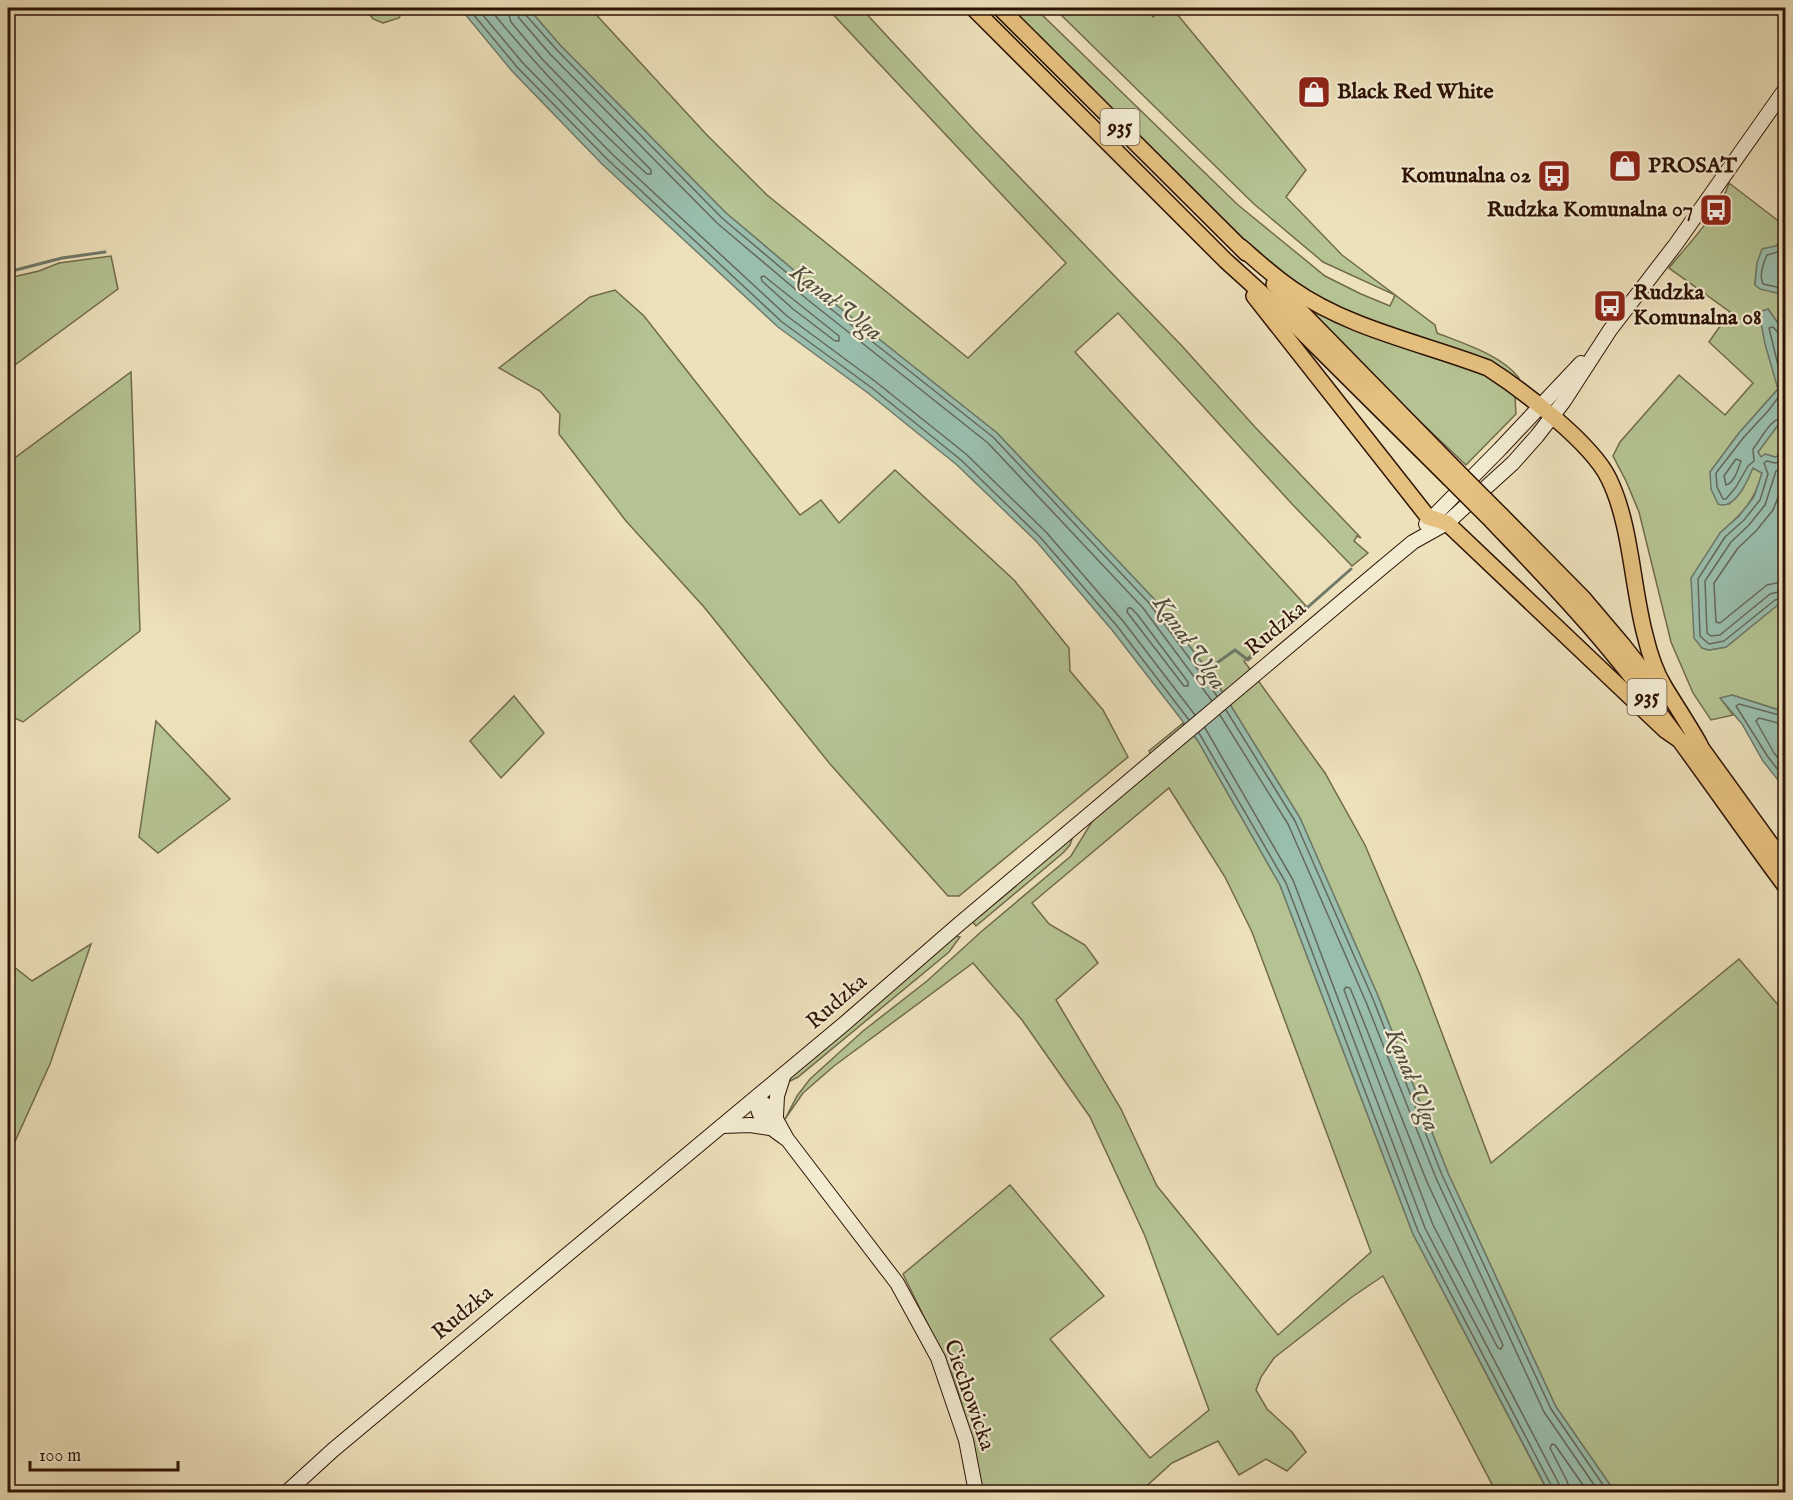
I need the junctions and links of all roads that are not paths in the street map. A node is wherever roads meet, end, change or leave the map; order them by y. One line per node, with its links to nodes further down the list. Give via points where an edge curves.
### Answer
1 (974, 8): 5 (main road, 935)
2 (1000, 8): 4 (main road, 935)
3 (1785, 87): 6 (main road, Rudzka, via 1676,244)
4 (1241, 247): 6 (main road, via 1291,288 1325,308 1488,368); 7 (main road, 935)
5 (1226, 261): 7 (main road, 935); 8 (main road)
6 (1546, 412): 8 (main road, Rudzka); 10 (main road, Rudzka, via 1513,463); 13 (main road, via 1597,460 1609,478 1654,663)
7 (1453, 474): 9 (main road, 935, bridge)
8 (1430, 518): 10 (main road); 11 (main road, Rudzka)
9 (1497, 518): 12 (main road, 935, via 1610,649); 13 (main road, 935, via 1582,598)
10 (1447, 523): 11 (main road, Rudzka); 12 (main road)
11 (1413, 542): 16 (main road, Rudzka)
12 (1681, 741): 15 (main road, 935)
13 (1700, 745): 14 (main road, 935)
14 (1785, 865)
15 (1785, 887)
16 (784, 1074): 17 (main road, Rudzka); 18 (main road)
17 (756, 1098): 18 (main road, via 759,1116); 19 (main road, Rudzka)
18 (773, 1122): 19 (main road); 21 (main road, Ciechowicka, via 897,1282 938,1358 966,1440)
19 (722, 1126): 20 (main road, Rudzka, via 341,1443)
20 (288, 1492)
21 (976, 1492)

